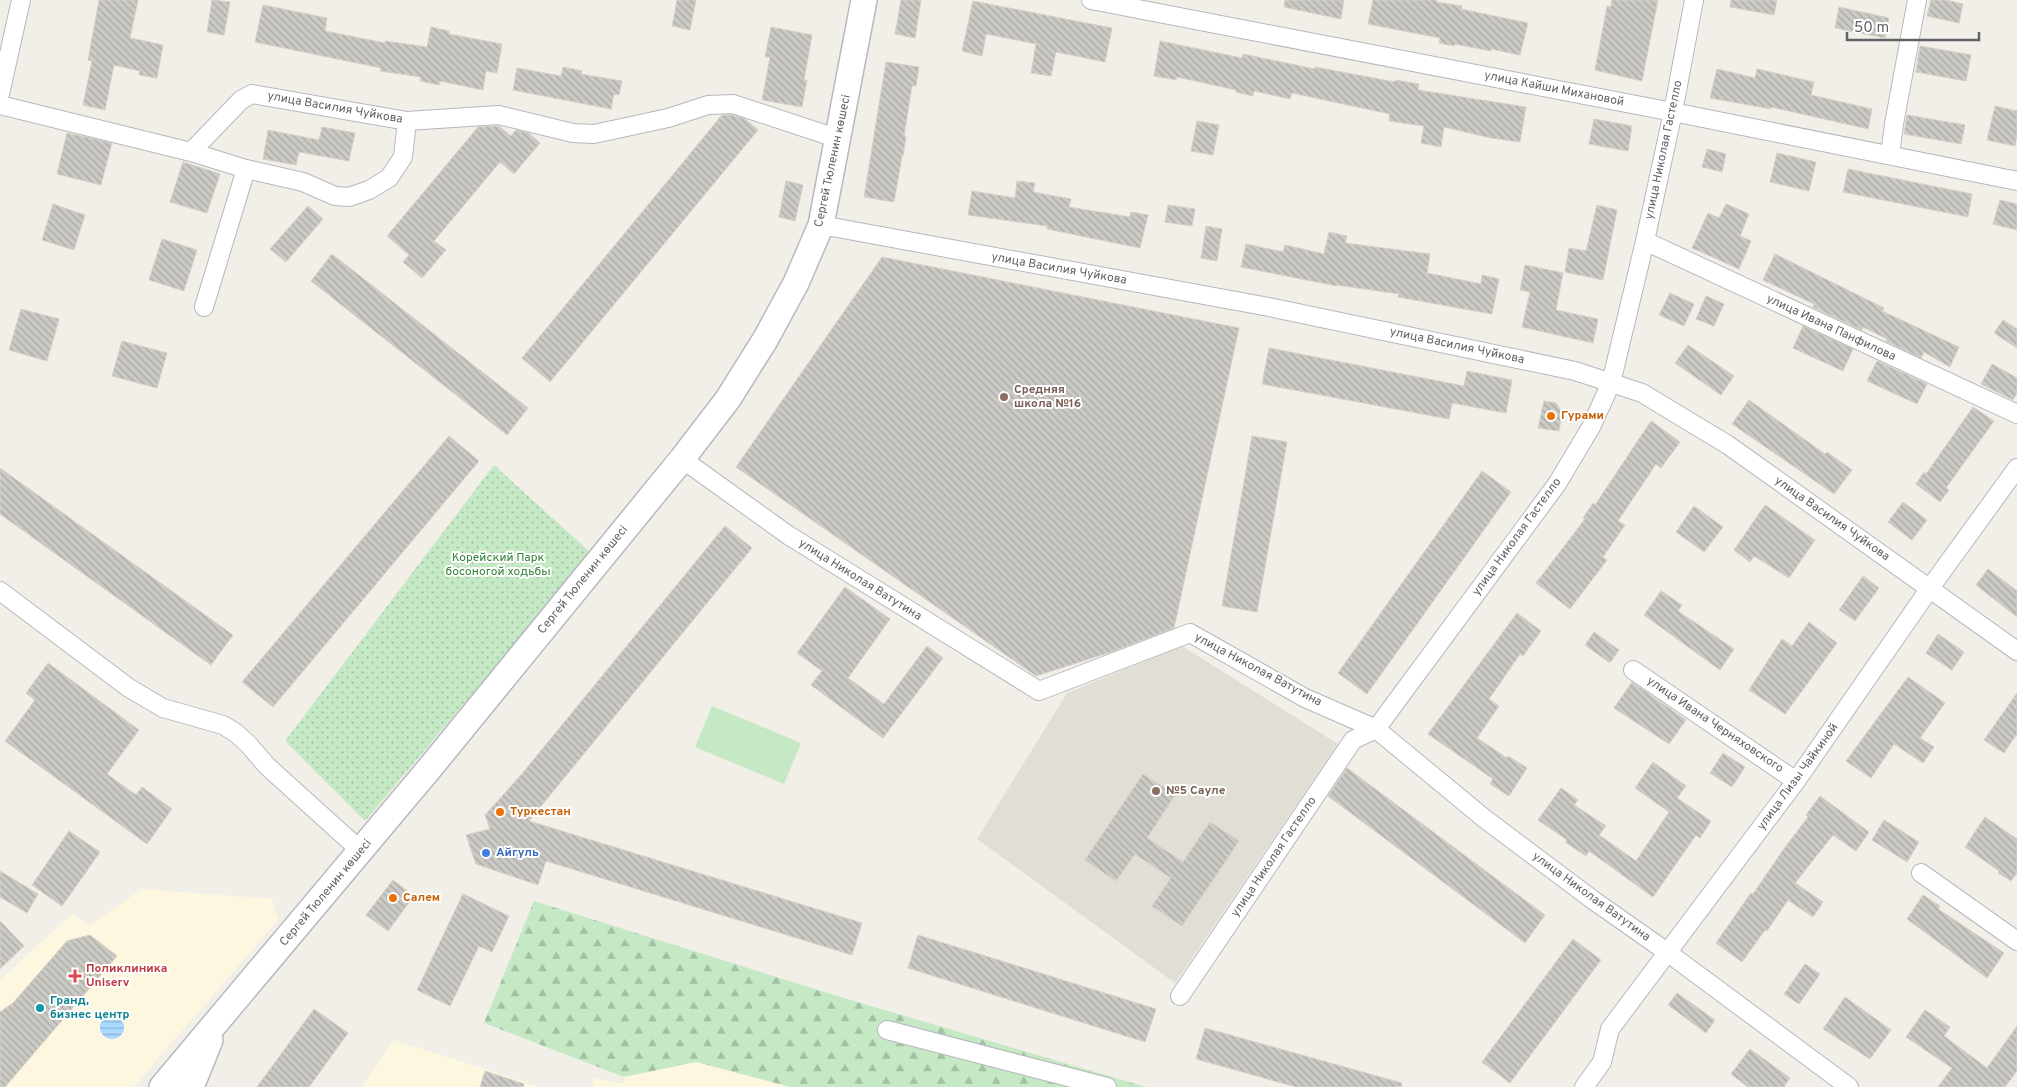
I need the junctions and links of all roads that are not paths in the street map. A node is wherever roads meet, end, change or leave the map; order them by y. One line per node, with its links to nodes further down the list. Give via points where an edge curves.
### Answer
1 (21, 0): 6 (street)
2 (864, 0): 10 (main road, Сергей Тюленин көшесі)
3 (1091, 0): 8 (street, улица Кайши Михановой)
4 (1694, 0): 8 (street, улица Николая Гастелло)
5 (1917, 0): 12 (street)
6 (0, 94)
7 (0, 105): 11 (street)
8 (1673, 112): 12 (street, улица Кайши Михановой); 16 (street, улица Николая Гастелло)
9 (407, 121): 10 (street, улица Василия Чуйкова, via 499,114 574,133 594,134 708,106 733,104); 11 (street, улица Василия Чуйкова, via 252,94 241,100); 13 (street, via 403,158 389,178 349,197 335,196 302,182)
10 (839, 138): 15 (main road, Сергей Тюленин көшесі)
11 (192, 152): 13 (street)
12 (1890, 155): 14 (street, улица Кайши Михановой)
13 (246, 169): 17 (street)
14 (2017, 182)
15 (821, 225): 18 (street, улица Василия Чуйкова, via 1269,307 1566,369); 20 (main road, Сергей Тюленин көшесі, via 796,283 765,340 728,399)
16 (1645, 241): 18 (street, улица Николая Гастелло); 19 (street, улица Ивана Панфилова)
17 (204, 307)
18 (1611, 383): 22 (street, улица Василия Чуйкова, via 1642,393 1728,446); 26 (street, улица Николая Гастелло, via 1591,427 1557,484)
19 (2017, 414)
20 (682, 459): 26 (street, улица Николая Ватутина, via 788,535 1039,691 1190,633 1305,698); 28 (main road, Сергей Тюленин көшесі)
21 (2017, 468): 22 (street, улица Лизы Чайкиной)
22 (1930, 588): 24 (street, улица Василия Чуйкова); 27 (street, улица Лизы Чайкиной)
23 (0, 591): 28 (street, via 138,693 163,708 223,725 236,733 267,766)
24 (2017, 652)
25 (1633, 670): 27 (street, улица Ивана Черняховского)
26 (1376, 729): 31 (street, улица Николая Ватутина, via 1485,819); 32 (street, улица Николая Гастелло, via 1353,740)
27 (1796, 781): 31 (street, улица Лизы Чайкиной)
28 (361, 851): 33 (main road, Сергей Тюленин көшесі)
29 (1921, 873): 30 (street)
30 (2017, 940)
31 (1668, 952): 38 (street, улица Лизы Чайкиной, via 1610,1029 1602,1062); 39 (street, улица Николая Ватутина)
32 (1180, 996)
33 (219, 1019): 35 (main road, Сергей Тюленин көшесі); 36 (main road)
34 (887, 1030): 37 (street)
35 (162, 1087)
36 (192, 1087)
37 (1107, 1087)
38 (1584, 1087)
39 (1849, 1087)

